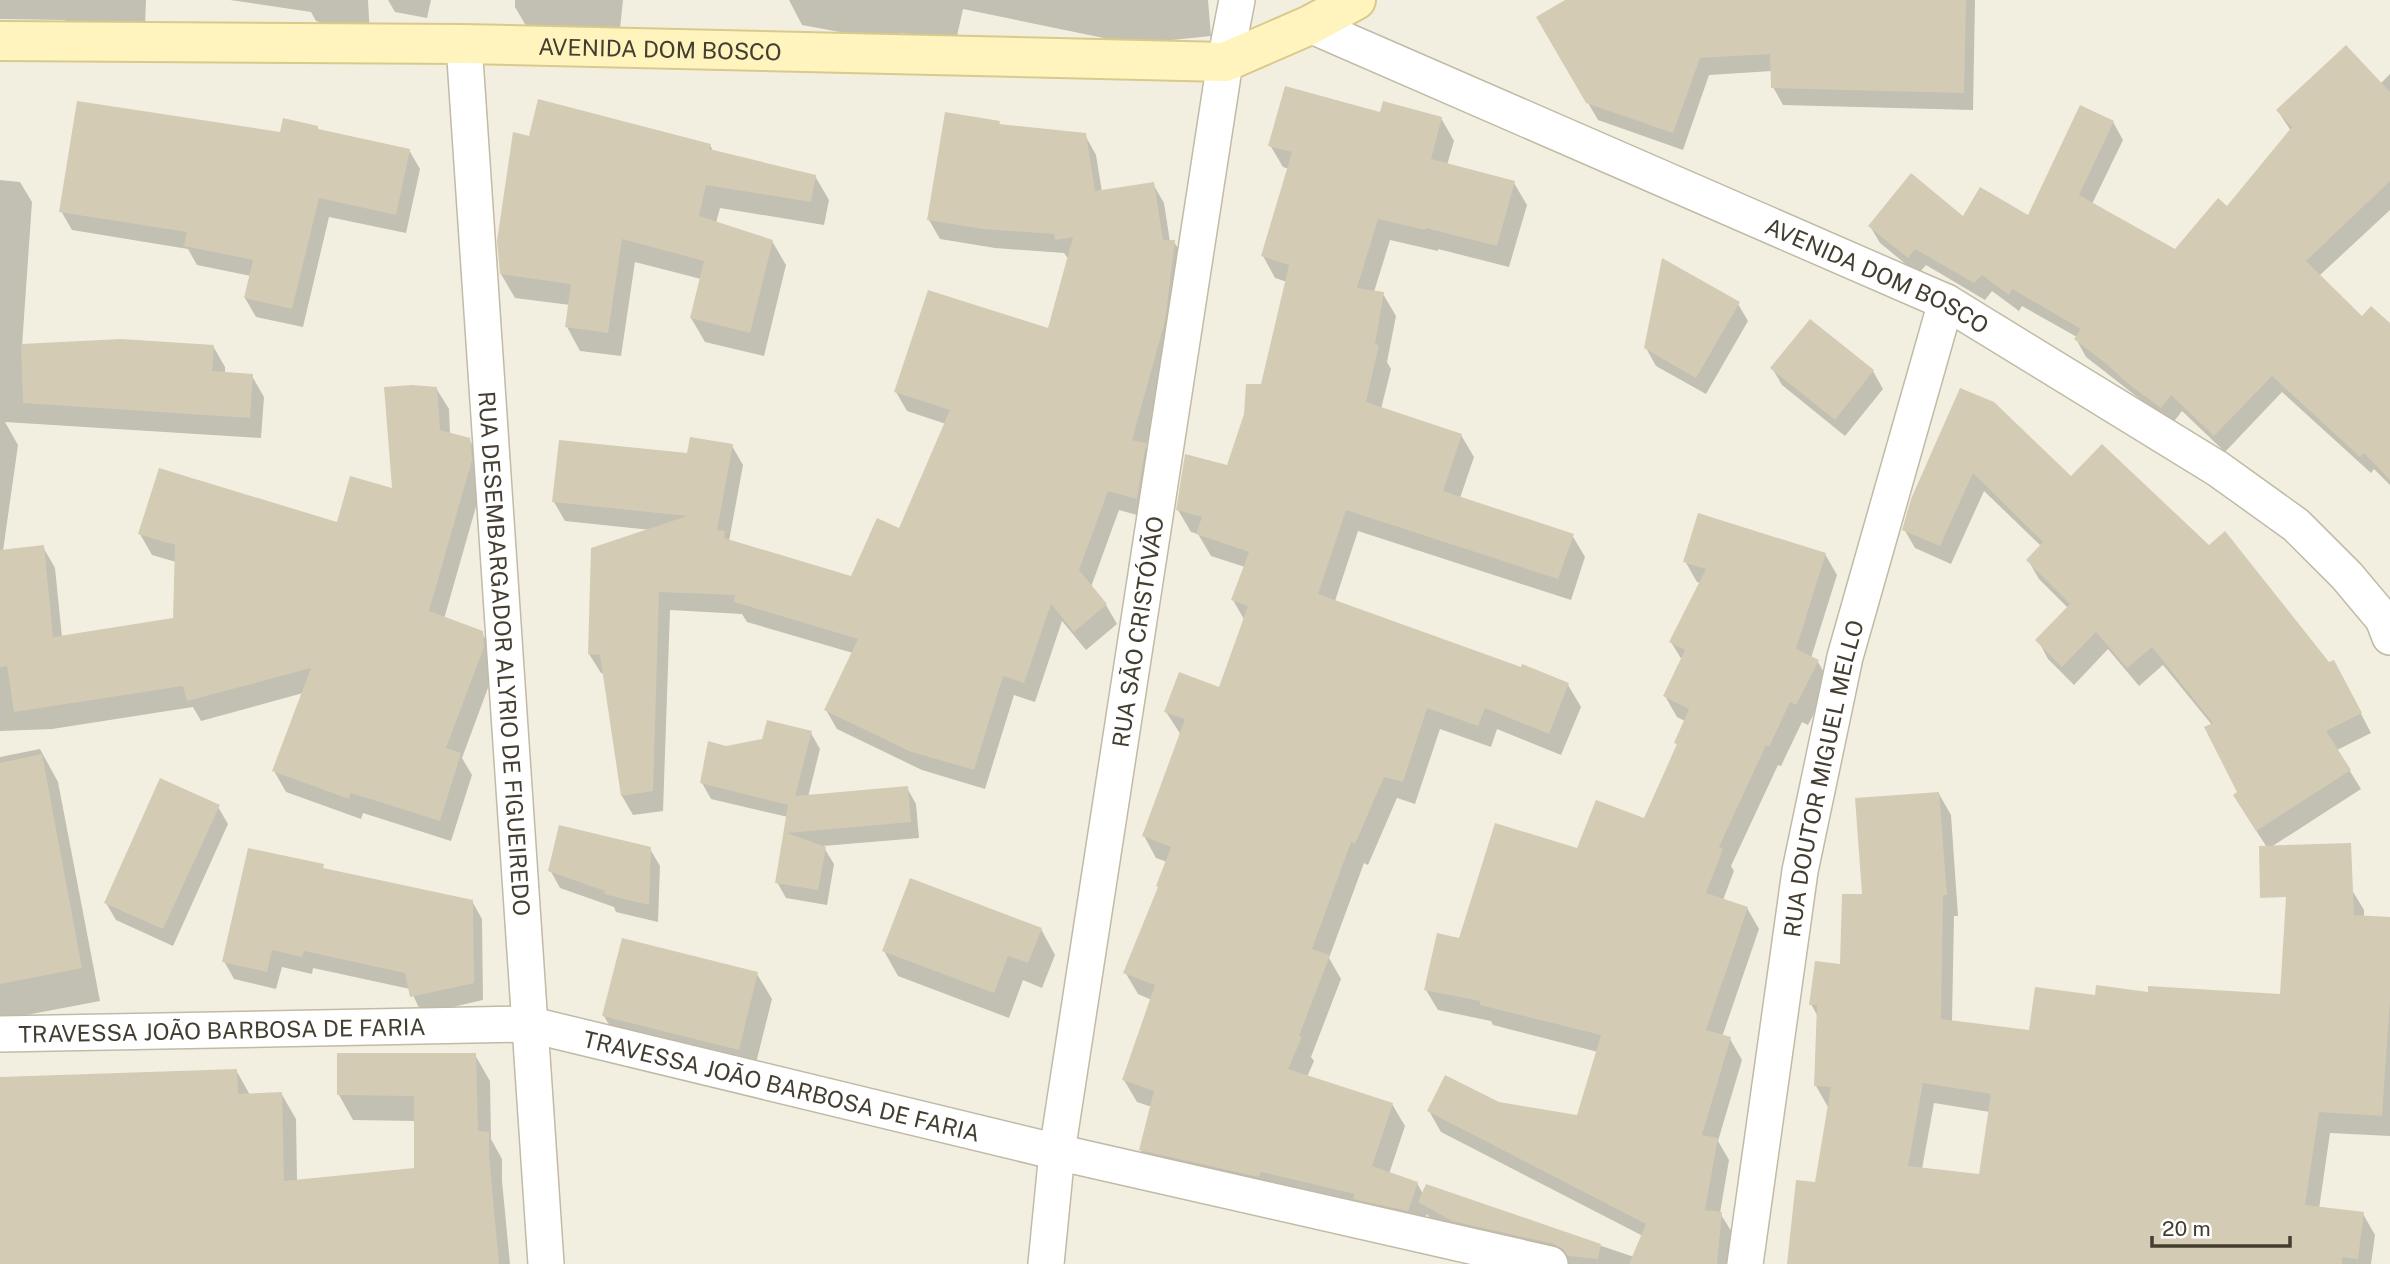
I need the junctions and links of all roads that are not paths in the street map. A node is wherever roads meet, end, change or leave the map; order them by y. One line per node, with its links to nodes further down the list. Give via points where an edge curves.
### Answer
1 (1237, 0): 6 (street, RUA SÃO CRISTÓVÃO)
2 (1356, 0): 3 (street, AVENIDA DOM BOSCO)
3 (1310, 25): 6 (street, AVENIDA DOM BOSCO); 7 (street, AVENIDA DOM BOSCO)
4 (0, 41): 5 (street, AVENIDA DOM BOSCO)
5 (464, 44): 6 (street, AVENIDA DOM BOSCO); 9 (street, RUA DESEMBARGADOR ALYRIO DE FIGUEIREDO)
6 (1225, 62): 11 (street, RUA SÃO CRISTÓVÃO)
7 (1946, 302): 8 (street, AVENIDA DOM BOSCO, via 2218,469 2296,525); 15 (street, RUA DOUTOR MIGUEL MELLO, via 1845,657 1800,870)
8 (2388, 624)
9 (528, 1024): 10 (street, TRAVESSA JOÃO BARBOSA DE FARIA); 11 (street, TRAVESSA JOÃO BARBOSA DE FARIA); 12 (street, RUA DESEMBARGADOR ALYRIO DE FIGUEIREDO)
10 (0, 1034)
11 (1058, 1152): 13 (street, RUA SÃO CRISTÓVÃO); 14 (street, TRAVESSA JOÃO BARBOSA DE FARIA)
12 (546, 1264)
13 (1046, 1264)
14 (1550, 1264)
15 (1745, 1264)

